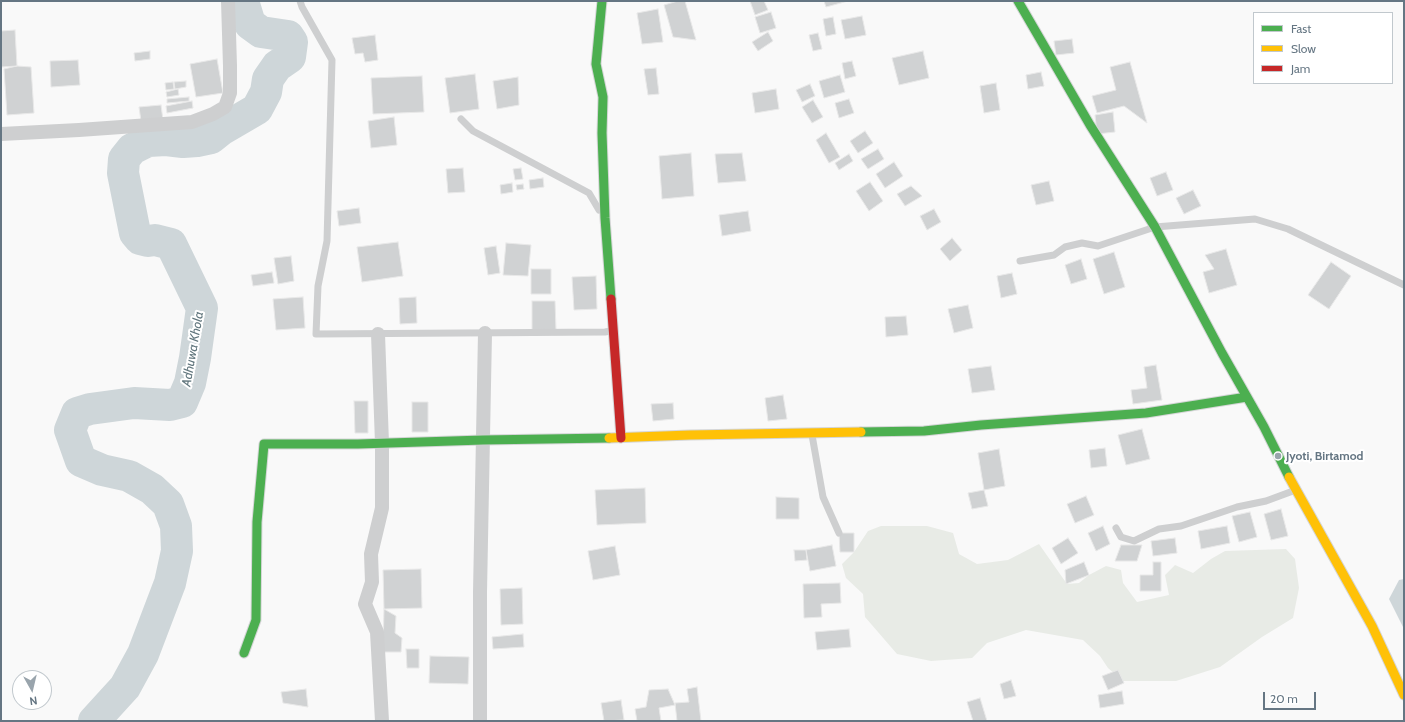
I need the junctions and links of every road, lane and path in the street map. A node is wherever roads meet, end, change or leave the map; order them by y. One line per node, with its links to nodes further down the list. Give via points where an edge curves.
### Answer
1 (228, 1): 6 (street, via 230,93 225,107 192,122)
2 (300, 1): 13 (lane, via 332,60 327,241 318,286 316,334)
3 (602, 1): 7 (street, via 596,64 603,97)
4 (1018, 1): 8 (street, via 1090,125)
5 (461, 119): 7 (lane, via 474,131 589,193)
6 (1, 134)
7 (605, 218): 11 (street)
8 (1155, 227): 9 (lane, via 1098,246 1082,243 1065,247 1054,255); 10 (lane, via 1255,220 1288,229); 14 (street)
9 (1020, 261)
10 (1404, 285)
11 (613, 330): 12 (lane); 16 (street)
12 (485, 333): 13 (lane); 17 (street)
13 (378, 334): 18 (street)
14 (1247, 397): 15 (street, via 1146,413 924,431); 19 (street)
15 (812, 433): 16 (street); 21 (lane, via 823,497)
16 (621, 438): 17 (street)
17 (483, 440): 18 (street); 25 (street)
18 (382, 443): 22 (street, via 264,444 257,522 256,620); 24 (street, via 382,508 371,554 372,582 365,604 377,632)
19 (1295, 490): 20 (lane, via 1181,526 1159,529 1134,541 1121,538); 23 (street, via 1368,620)
20 (1116, 528)
21 (839, 533)
22 (244, 653)
23 (1404, 695)
24 (382, 721)
25 (480, 721)

